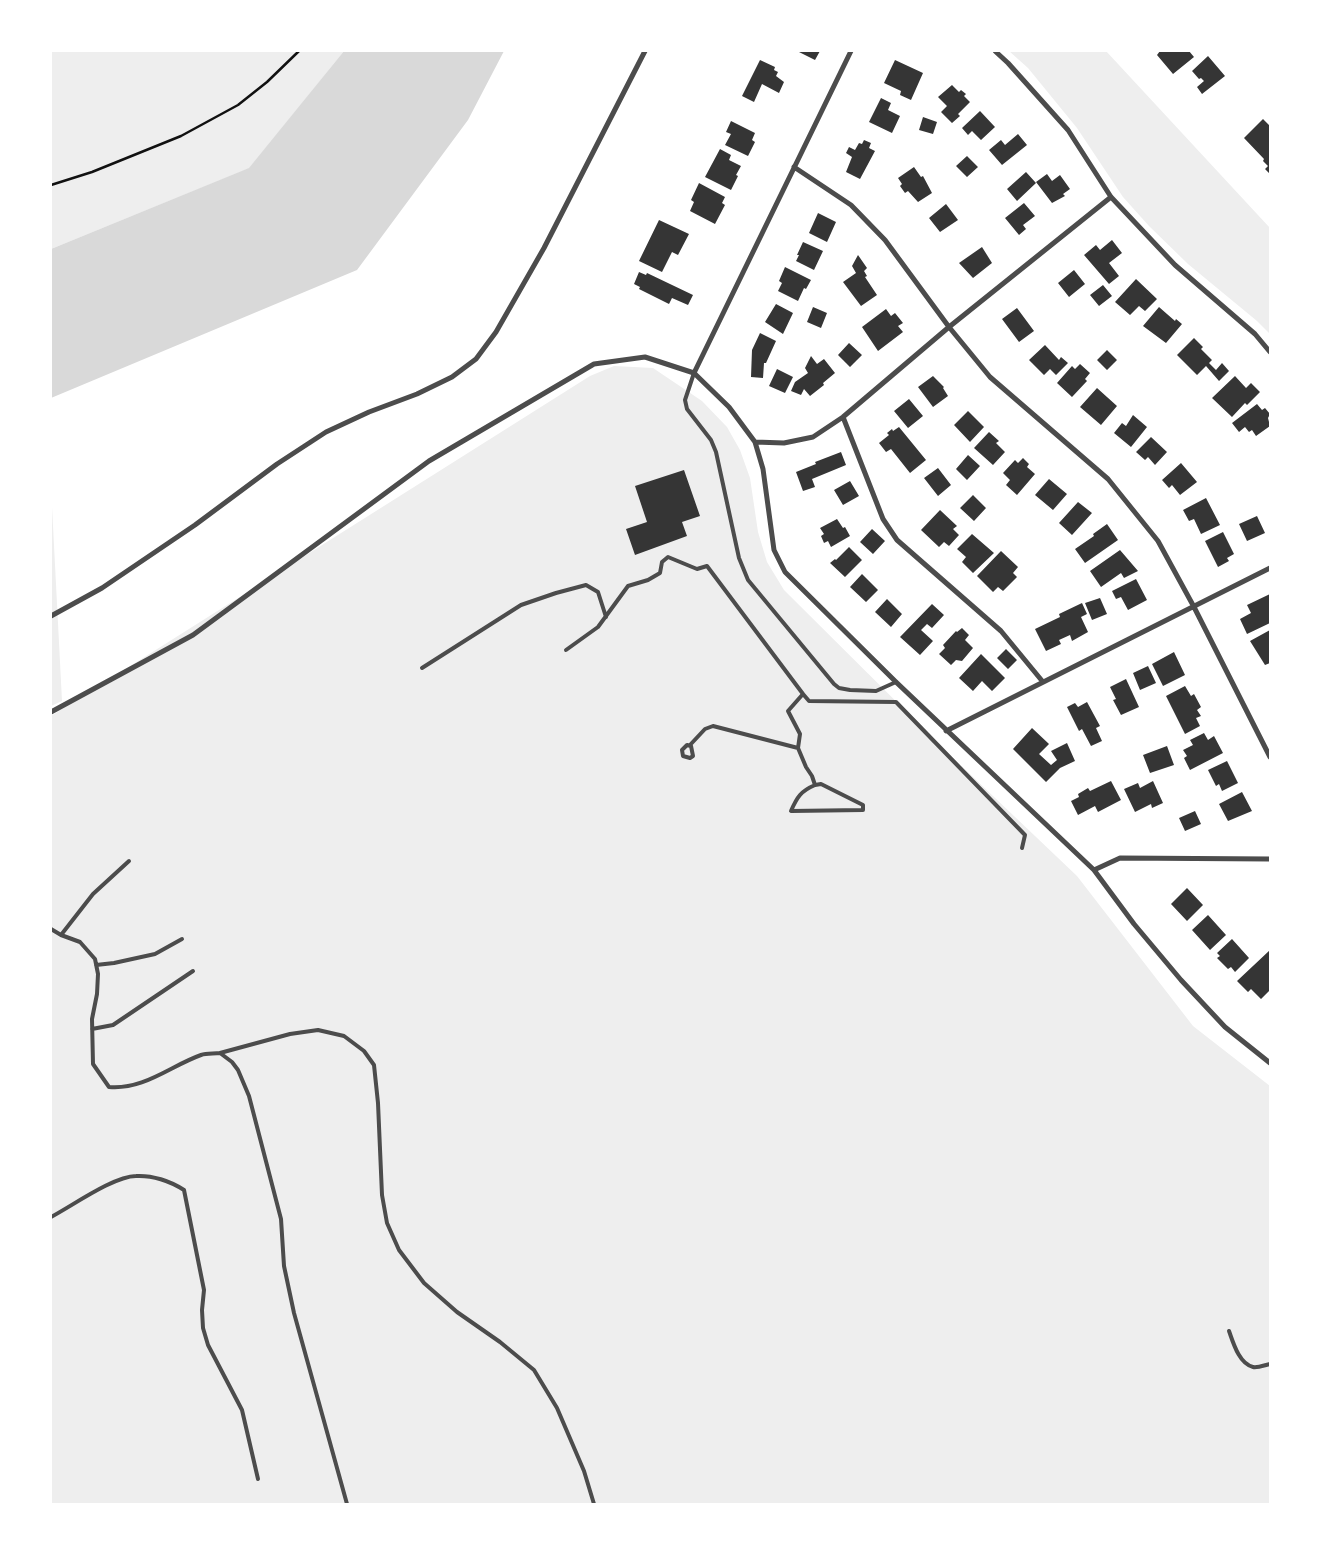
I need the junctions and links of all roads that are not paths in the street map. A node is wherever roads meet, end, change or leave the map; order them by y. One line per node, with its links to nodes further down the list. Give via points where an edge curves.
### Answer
1 (645, 51): 13 (street, via 544,248 496,332 476,359 452,377 326,432 102,588)
2 (851, 51): 4 (street)
3 (995, 51): 5 (street, via 1068,130)
4 (794, 167): 6 (street, via 851,205 885,240); 8 (street)
5 (1110, 197): 6 (street); 7 (street, via 1175,265 1255,334)
6 (949, 327): 9 (street); 12 (street, via 990,377 1108,479 1158,540)
7 (1270, 352)
8 (694, 373): 10 (street, via 729,407); 17 (lane, via 685,400 686,408 711,440 716,452 739,558 748,580 839,688 876,691); 20 (street, via 644,357 594,364 429,461 193,635)
9 (843, 417): 10 (street, via 813,437 784,443); 18 (street, via 883,519 897,540 1001,632)
10 (755, 442): 17 (street, via 763,469 774,550 785,572)
11 (1270, 568): 12 (street)
12 (1194, 607): 18 (street); 24 (street)
13 (51, 616)
14 (606, 616): 15 (lane, via 598,627); 16 (lane, via 598,592 586,585 556,593 521,605); 19 (lane, via 628,586 660,573 662,562 668,557 696,569 707,566)
15 (566, 650)
16 (422, 668)
17 (896, 682): 21 (street)
18 (1043, 682): 21 (street)
19 (803, 694): 23 (lane, via 788,711 800,734); 26 (lane, via 809,701 896,702 1025,835)
20 (51, 712)
21 (946, 731): 29 (street)
22 (690, 746): 23 (lane, via 705,729 713,726)
23 (798, 748): 25 (lane)
24 (1270, 757)
25 (815, 785): 25 (lane, via 797,797 791,811 863,810 863,805 821,784)
26 (1022, 848)
27 (1270, 860): 29 (street, via 1120,858)
28 (129, 861): 31 (lane, via 93,894)
29 (1094, 870): 37 (street, via 1181,980 1226,1027)
30 (51, 929): 31 (lane)
31 (61, 935): 33 (lane, via 80,942 95,959)
32 (182, 939): 33 (lane, via 155,954)
33 (96, 965): 35 (lane, via 97,994)
34 (193, 971): 35 (lane, via 112,1025)
35 (92, 1029): 36 (lane, via 93,1064 109,1087 140,1084 203,1054)
36 (220, 1053): 42 (lane, via 238,1070 249,1096 281,1219 284,1266 294,1313); 43 (lane, via 290,1034 318,1030 344,1036 364,1051 374,1065 382,1195 387,1223 399,1250 424,1283 534,1370 558,1408)
37 (1270, 1064)
38 (51, 1217): 41 (lane, via 110,1183 134,1175 174,1183 184,1190 204,1290 203,1328 208,1345 242,1410)
39 (1229, 1331): 40 (lane, via 1235,1349 1245,1363 1254,1367)
40 (1270, 1364)
41 (258, 1479)
42 (346, 1504)
43 (594, 1504)

